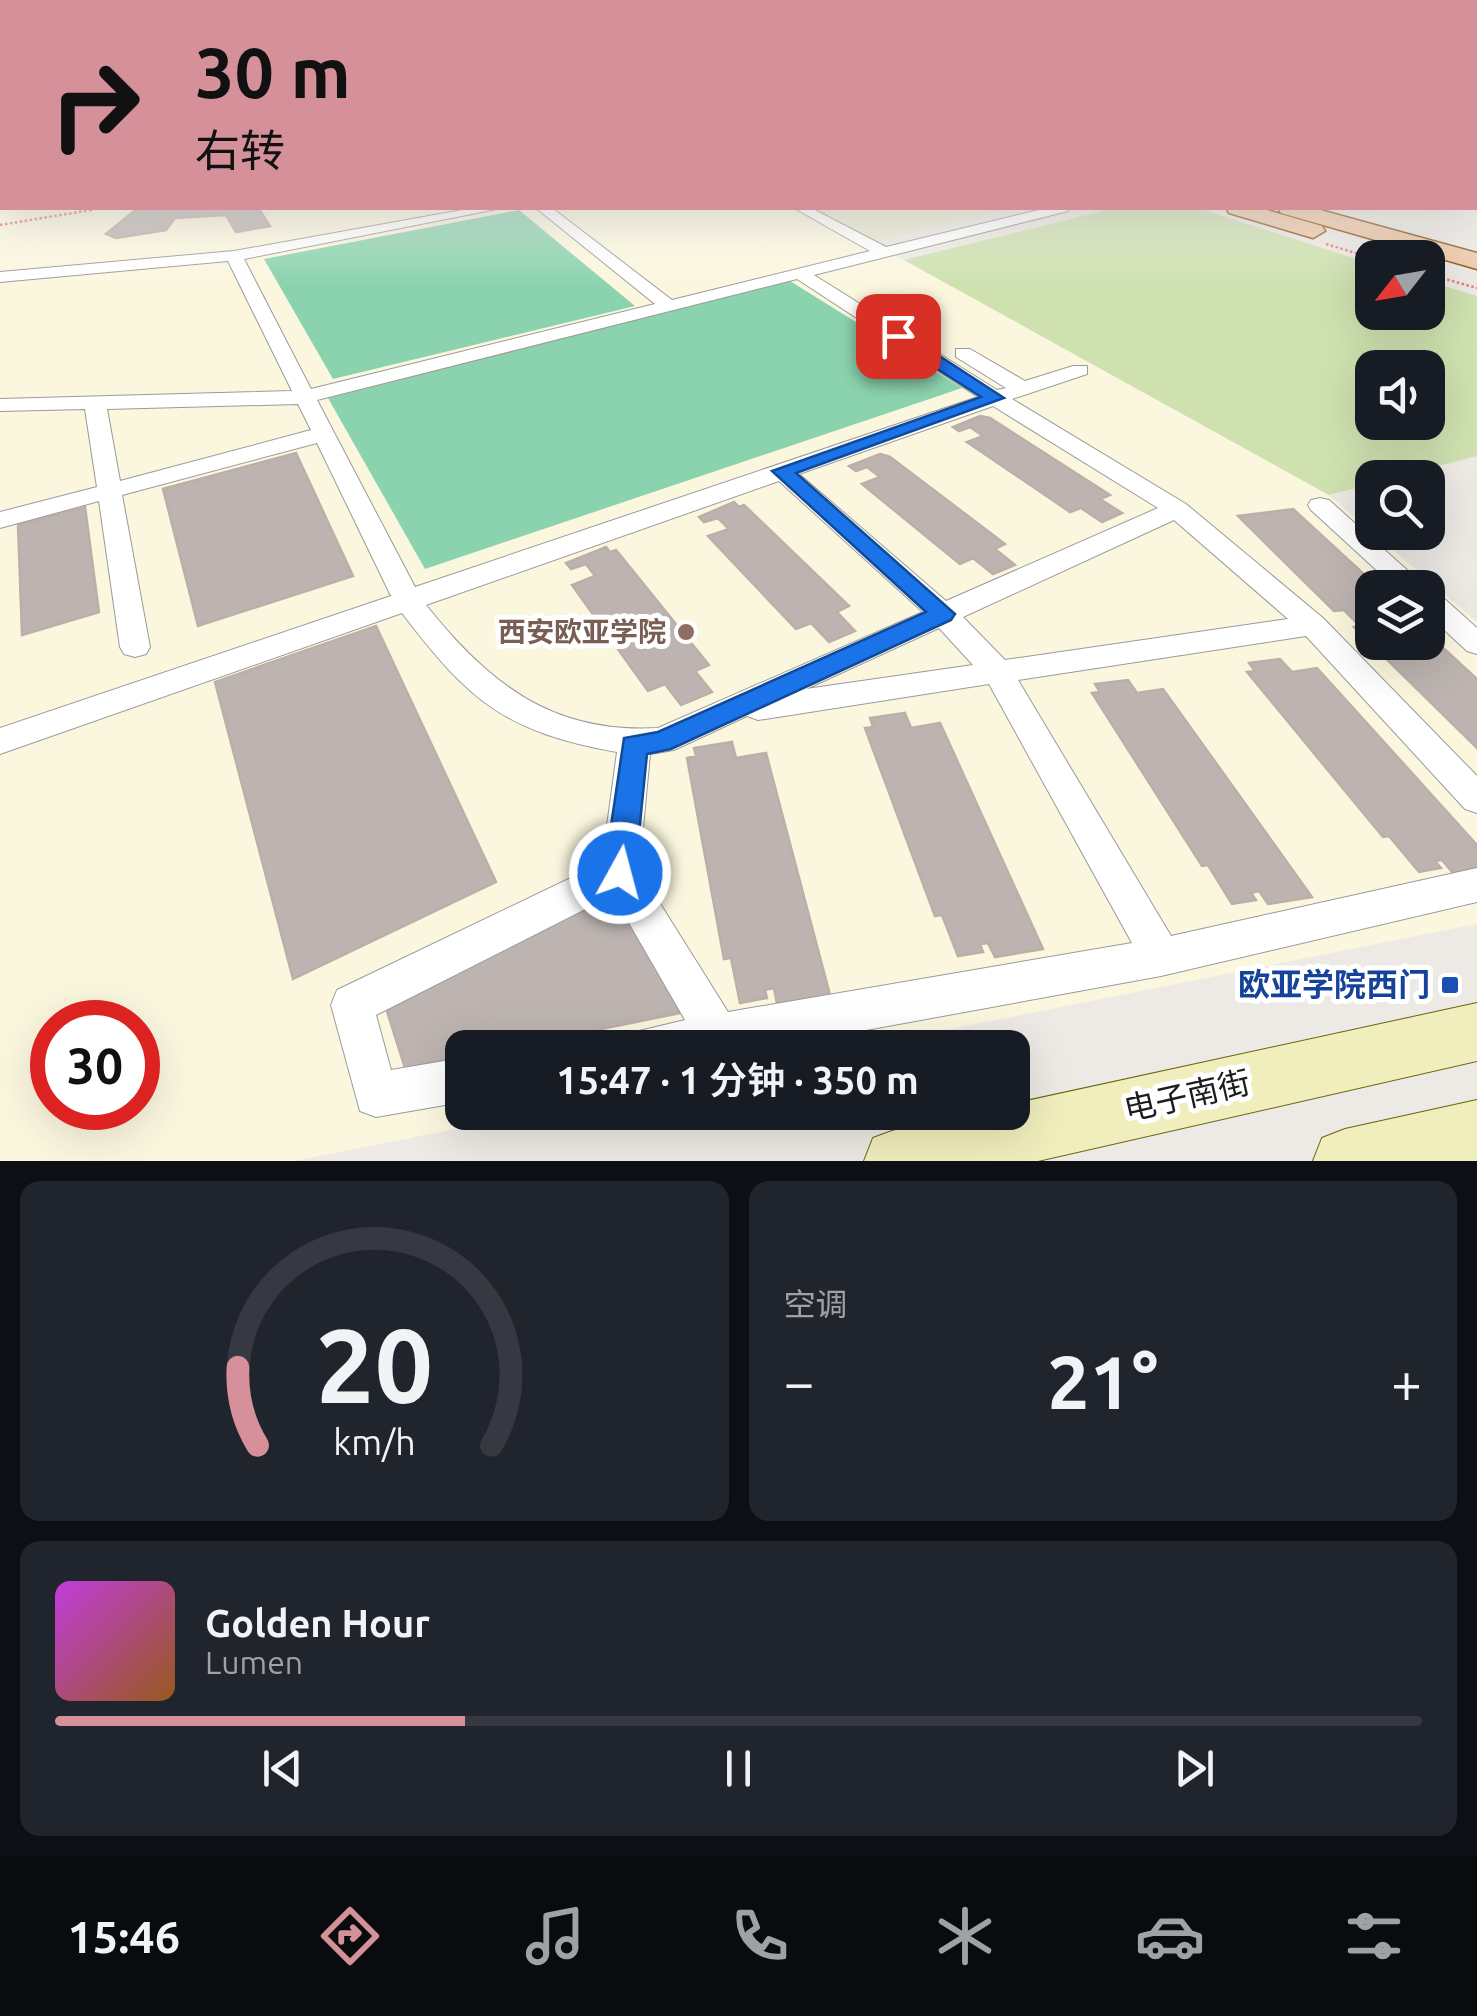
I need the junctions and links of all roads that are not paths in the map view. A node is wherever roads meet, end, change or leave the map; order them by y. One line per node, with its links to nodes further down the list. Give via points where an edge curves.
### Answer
1 (484, 210): 9 (street)
2 (545, 210): 15 (street)
3 (806, 210): 8 (street)
4 (1055, 210): 8 (street)
5 (1244, 210): 7 (main road)
6 (1295, 210): 10 (main road)
7 (1355, 244)
8 (884, 253): 12 (street)
9 (234, 256): 13 (street); 19 (street)
10 (1477, 262)
11 (1445, 271): 14 (main road)
12 (800, 274): 15 (street); 20 (street)
13 (0, 277)
14 (1477, 280)
15 (670, 306): 19 (street)
16 (963, 353): 18 (street)
17 (1080, 370): 18 (street)
18 (1023, 389): 20 (street)
19 (304, 397): 21 (street); 23 (street)
20 (995, 398): 24 (street); 27 (street)
21 (95, 402): 22 (street); 25 (street)
22 (0, 405)
23 (323, 434): 25 (street); 30 (street)
24 (782, 471): 30 (street); 31 (street)
25 (109, 491): 28 (street); 35 (street)
26 (1320, 505): 29 (street)
27 (1177, 509): 31 (street); 33 (street)
28 (0, 520)
29 (1393, 570)
30 (408, 601): 38 (street); 39 (street, via 486,690 535,715)
31 (943, 614): 36 (street); 37 (street)
32 (1445, 615): 34 (street)
33 (1313, 624): 36 (street); 40 (street)
34 (1477, 644)
35 (135, 647)
36 (997, 671): 37 (street); 43 (street)
37 (722, 714): 39 (street, via 662,742)
38 (0, 741)
39 (634, 745): 41 (street)
40 (1477, 799)
41 (620, 873): 44 (street); 47 (street, via 352,1006 376,1095)
42 (1477, 885): 43 (street)
43 (1162, 958): 45 (street)
44 (715, 1030)
45 (747, 1030)
46 (1477, 1032): 49 (main road, 电子南街)
47 (445, 1083)
48 (1477, 1132): 50 (main road)
49 (896, 1161)
50 (1345, 1161)

